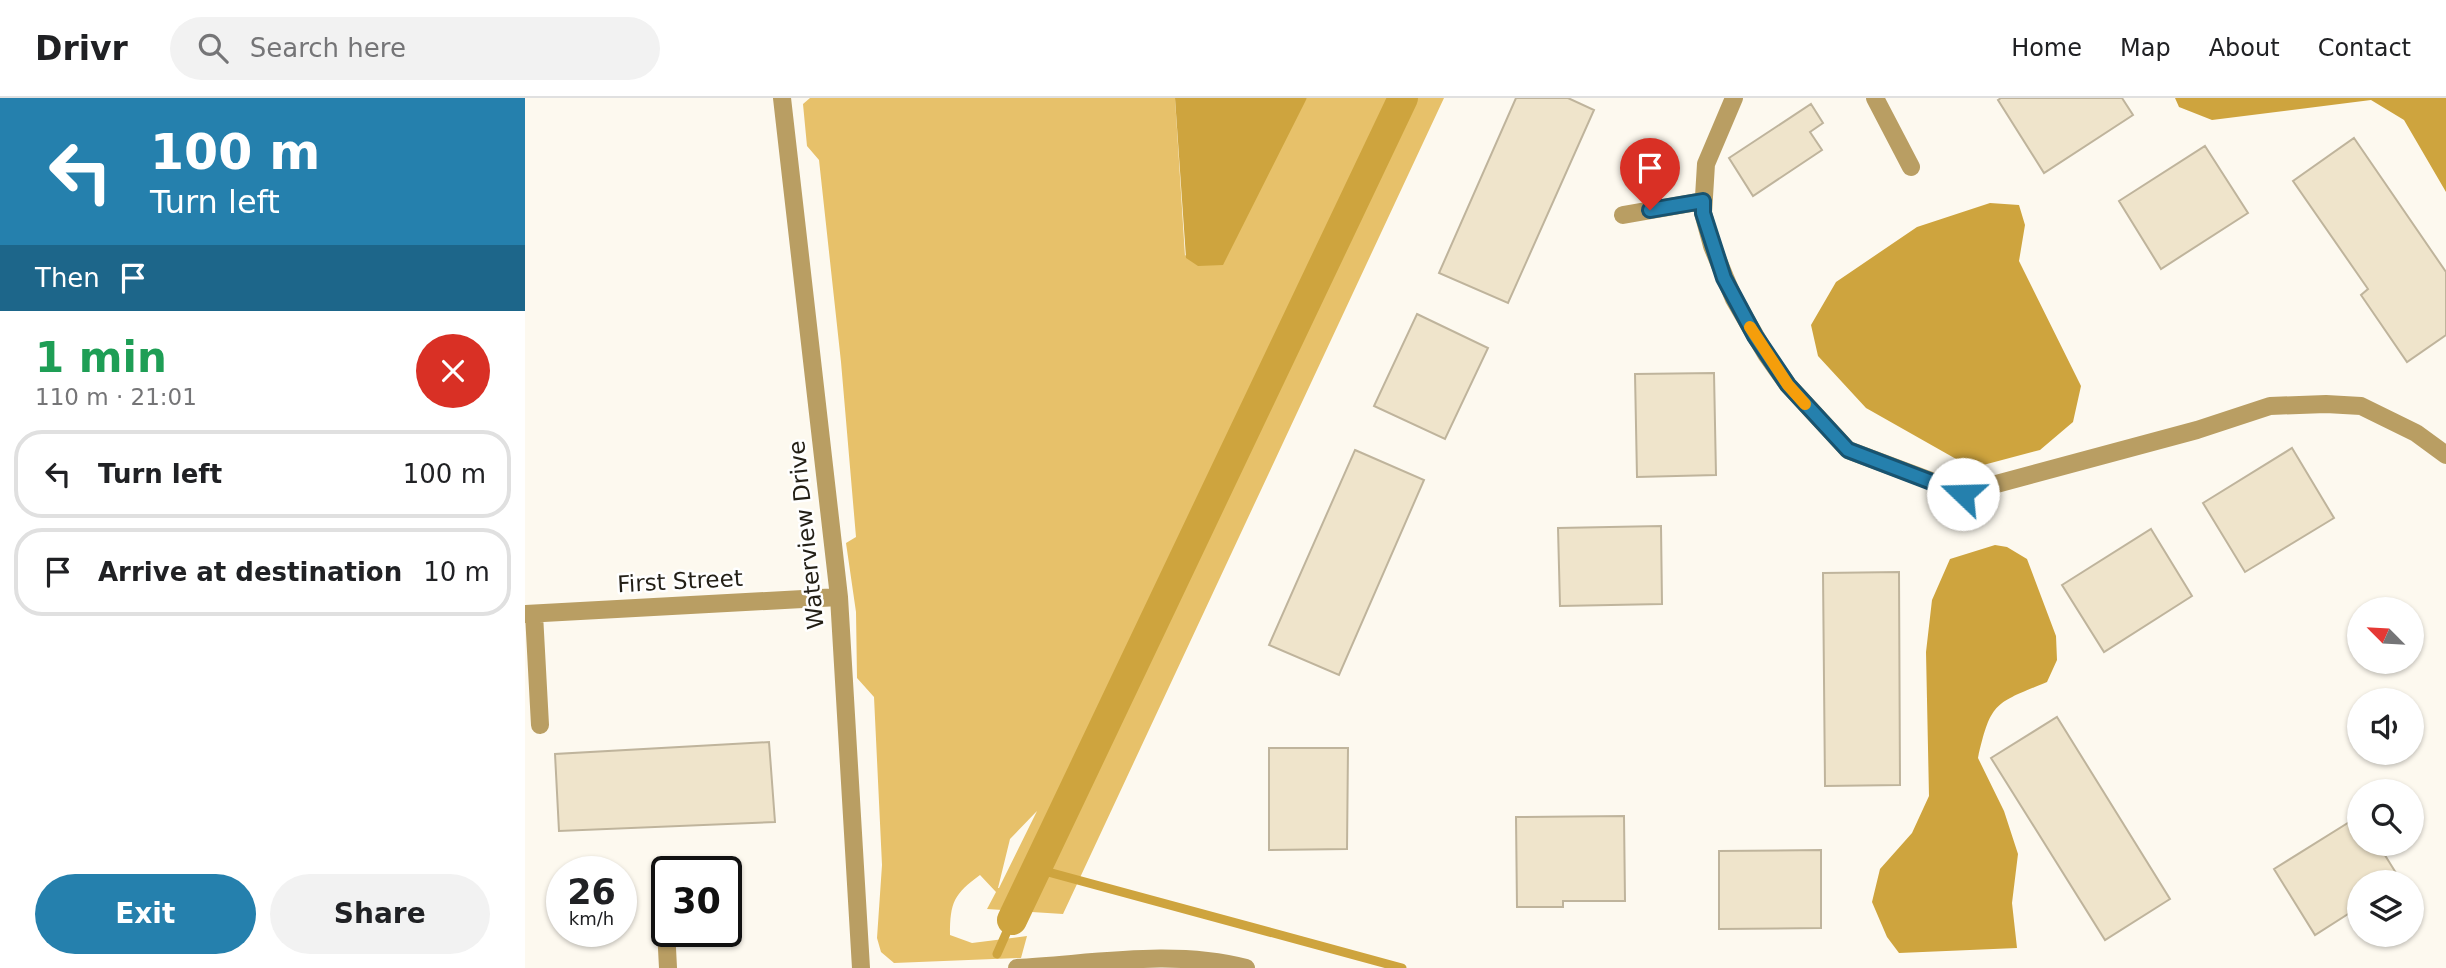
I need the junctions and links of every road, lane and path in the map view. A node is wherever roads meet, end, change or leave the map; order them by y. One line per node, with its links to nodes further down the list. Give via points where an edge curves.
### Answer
1 (782, 98): 8 (street, Waterview Drive)
2 (1734, 98): 5 (street, via 1706,164)
3 (1875, 98): 4 (street)
4 (1910, 167)
5 (1703, 201): 6 (street); 7 (street, via 1724,278 1788,385 1848,450 1963,494 2270,406 2361,406 2416,433)
6 (1623, 215)
7 (2446, 455)
8 (839, 597): 9 (street, First Street); 13 (street, Waterview Drive)
9 (529, 614): 10 (street)
10 (540, 725)
11 (667, 947): 12 (street)
12 (668, 968)
13 (861, 968)
14 (1017, 968): 15 (street, via 1176,959)
15 (1245, 968)

